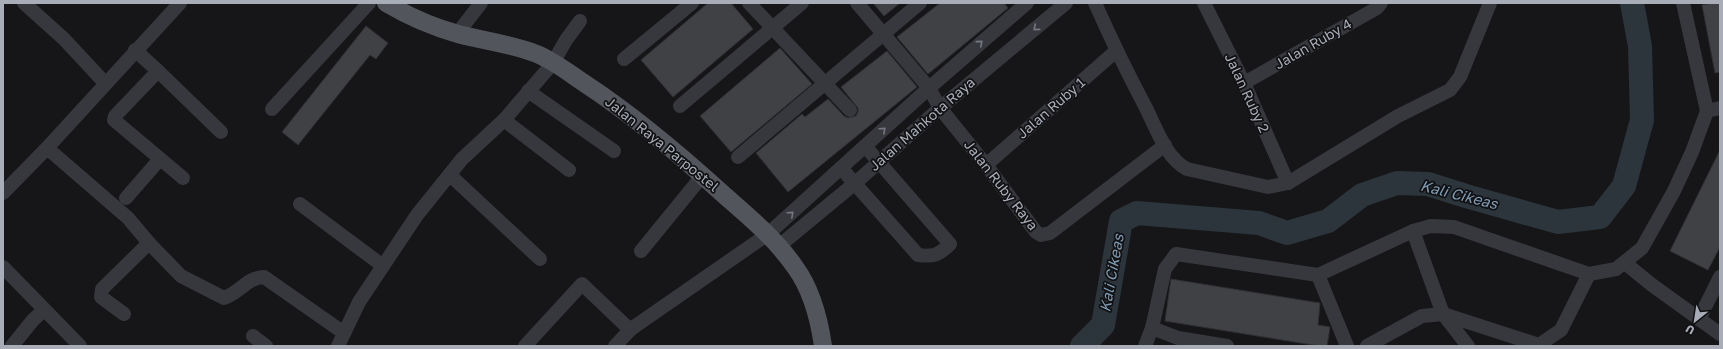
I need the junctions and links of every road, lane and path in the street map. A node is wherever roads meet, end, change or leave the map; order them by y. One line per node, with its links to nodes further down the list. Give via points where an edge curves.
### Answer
1 (24, 3): 28 (street, via 64,39)
2 (369, 3): 34 (street)
3 (386, 3): 20 (main road, Jalan Raya Parpostel, via 405,14)
4 (481, 3): 20 (street)
5 (692, 3): 24 (street)
6 (749, 3): 19 (street)
7 (802, 3): 19 (street)
8 (857, 3): 21 (street, Jalan Ruby Raya)
9 (920, 3): 21 (street)
10 (1027, 3): 30 (street, Jalan Mahkota Raya, one-way to 10)
11 (1066, 3): 33 (street, Jalan Mahkota Raya, one-way to 33)
12 (1095, 3): 23 (street)
13 (1204, 3): 27 (street, Jalan Ruby 2)
14 (1381, 3): 27 (street, Jalan Ruby 4, via 1377,8)
15 (1490, 3): 52 (street, via 1460,76 1450,90 1398,116)
16 (1683, 3): 36 (street)
17 (171, 6): 22 (street)
18 (580, 21): 25 (street)
19 (772, 28): 29 (street); 32 (street)
20 (458, 34): 25 (main road, Jalan Raya Parpostel, via 515,47)
21 (884, 34): 29 (street); 30 (street, Jalan Ruby Raya)
22 (135, 50): 26 (street); 28 (street)
23 (1116, 51): 39 (street); 46 (street, Jalan Ruby 1)
24 (624, 59)
25 (553, 62): 31 (street); 50 (main road, Jalan Raya Parpostel, via 637,120)
26 (158, 70): 38 (street); 44 (street, via 114,120)
27 (1244, 83): 52 (street, Jalan Ruby 2)
28 (105, 84): 41 (street)
29 (825, 84): 35 (street); 43 (street)
30 (929, 88): 33 (street, Jalan Ruby Raya); 40 (street, Jalan Mahkota Raya, one-way to 30)
31 (528, 91): 37 (street); 42 (street)
32 (680, 106)
33 (940, 108): 45 (street, Jalan Mahkota Raya); 46 (street, Jalan Ruby Raya)
34 (272, 109)
35 (850, 110)
36 (1713, 110): 62 (street, via 1674,192 1642,248)
37 (504, 120): 48 (street); 49 (street, via 471,150)
38 (221, 132)
39 (1165, 145): 46 (street, Jalan Ruby Raya, via 1045,235 1036,232); 52 (street, via 1179,165 1187,169 1268,187)
40 (865, 146): 45 (street); 47 (street, Jalan Mahkota Raya)
41 (47, 148): 54 (street); 59 (street, via 128,218)
42 (614, 151)
43 (738, 157)
44 (160, 158): 51 (street); 55 (street)
45 (879, 162): 53 (street, Jalan Mahkota Raya); 53 (street, via 950,244 940,254 918,255)
46 (986, 165)
47 (841, 168): 53 (street); 58 (street, Jalan Mahkota Raya, one-way to 47)
48 (569, 170)
49 (450, 175): 61 (street); 63 (street, via 417,215)
50 (703, 175): 58 (main road, Jalan Raya Parpostel); 60 (street)
51 (183, 178)
52 (1288, 183)
53 (854, 184): 58 (street, Jalan Mahkota Raya)
54 (3, 193)
55 (126, 198)
56 (300, 204): 63 (street)
57 (1413, 231): 65 (street, via 1431,226 1454,227); 66 (street); 70 (street)
58 (773, 240): 73 (street); 82 (main road, Jalan Raya Parpostel, via 796,268 806,287 820,325)
59 (149, 243): 69 (street, via 102,289 101,297); 76 (street, via 181,276 224,298 234,295 256,278 264,277)
60 (642, 251)
61 (540, 259)
62 (1625, 263): 65 (street, via 1616,269); 71 (street)
63 (383, 266): 76 (street, via 358,302)
64 (3, 268): 68 (street)
65 (1589, 274): 70 (street, via 1561,330 1539,345)
66 (1318, 275): 72 (street, via 1176,254 1165,269); 85 (street)
67 (1720, 277): 71 (street)
68 (44, 310): 77 (street); 78 (street)
69 (124, 314)
70 (1443, 314): 86 (street, via 1422,316); 87 (street)
71 (1699, 319): 74 (street)
72 (1152, 328): 83 (street); 84 (street, via 1178,338)
73 (631, 329): 80 (street, via 582,284); 81 (street)
74 (1720, 334)
75 (253, 336): 79 (street)
76 (341, 340)
77 (12, 346)
78 (80, 346)
79 (266, 346)
80 (525, 346)
81 (615, 346)
82 (823, 346)
83 (1146, 346)
84 (1227, 346)
85 (1347, 346)
86 (1367, 346)
87 (1468, 346)

